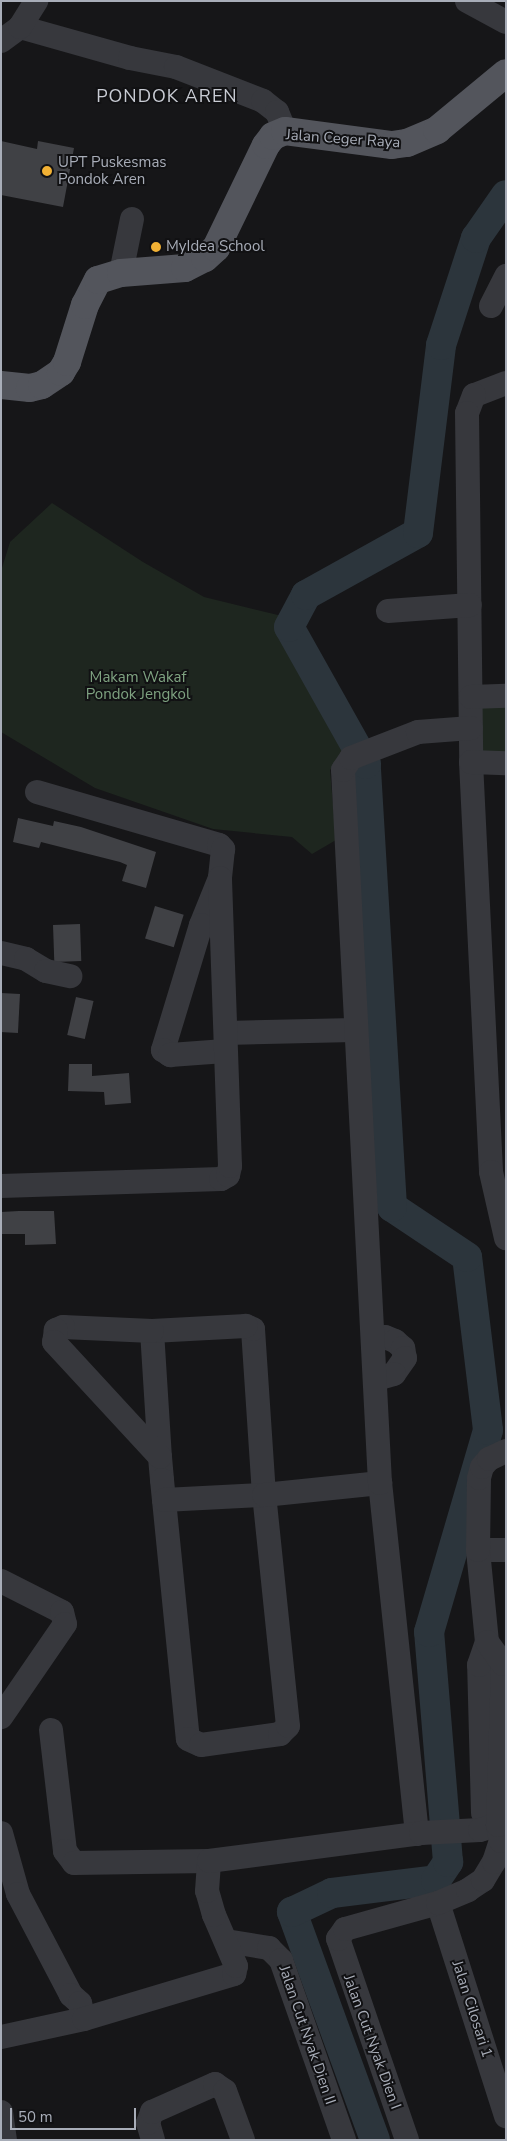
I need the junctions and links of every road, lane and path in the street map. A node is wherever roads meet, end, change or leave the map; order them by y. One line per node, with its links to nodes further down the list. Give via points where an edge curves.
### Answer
1 (36, 1): 4 (street)
2 (467, 1): 3 (street)
3 (506, 22)
4 (11, 34): 6 (street, via 176,67 263,101 277,112)
5 (506, 73): 6 (main road, Jalan Ceger Raya, via 437,130 407,143 392,145)
6 (285, 132): 8 (main road, Jalan Ceger Raya, via 274,136 266,145 216,248 205,258 185,268)
7 (132, 219): 8 (street)
8 (121, 273): 12 (main road, Jalan Ceger Raya, via 105,276 93,285 61,372 42,385 30,388)
9 (506, 276): 10 (street)
10 (491, 306)
11 (506, 383): 13 (street, via 474,395 468,413)
12 (1, 385)
13 (470, 605): 14 (street); 16 (street)
14 (388, 611)
15 (506, 696): 16 (street)
16 (471, 697): 17 (street)
17 (471, 728): 18 (street); 24 (street, via 404,736 350,758 343,770)
18 (471, 762): 19 (street); 26 (street)
19 (506, 763)
20 (37, 792): 21 (street, via 219,845 224,855)
21 (220, 878): 25 (street); 25 (street, via 201,925 163,1050 170,1055)
22 (1, 953): 23 (street, via 15,954 46,970)
23 (70, 976)
24 (354, 1030): 25 (street); 32 (street, via 375,1338 385,1337 395,1342 403,1348 405,1358 394,1374 376,1379)
25 (226, 1042): 27 (street, via 228,1175 221,1179)
26 (498, 1172): 28 (street)
27 (1, 1186)
28 (506, 1238)
29 (152, 1330): 31 (street); 31 (street, via 63,1327 56,1330 54,1342); 33 (street, via 246,1326 253,1329)
30 (506, 1451): 35 (street, via 482,1467)
31 (160, 1457): 34 (street)
32 (380, 1483): 33 (street); 45 (street)
33 (264, 1494): 34 (street); 34 (street, via 288,1726 280,1734 201,1745 188,1739)
34 (164, 1500)
35 (478, 1550): 36 (street); 38 (street)
36 (506, 1550)
37 (1, 1581): 41 (street, via 62,1612 65,1624)
38 (486, 1642): 39 (street); 40 (street)
39 (504, 1664): 40 (street); 43 (street)
40 (479, 1665): 43 (street)
41 (1, 1716)
42 (51, 1730): 46 (street, via 68,1858 86,1865)
43 (492, 1828): 45 (street); 47 (street, via 501,1841 483,1880)
44 (1, 1833): 49 (street, via 18,1894 71,1995 80,2003)
45 (419, 1834): 46 (street)
46 (210, 1861): 48 (street, via 207,1891)
47 (438, 1903): 52 (street, Jalan Cilosari 1); 57 (street, Jalan Cut Nyak Dien I, via 345,1929 339,1934 338,1944)
48 (226, 1941): 49 (street, via 236,1966 234,1974); 56 (street, Jalan Cut Nyak Dien II, via 269,1948 281,1960)
49 (81, 2020): 50 (street)
50 (1, 2037)
51 (1, 2112): 53 (street)
52 (506, 2116)
53 (5, 2140)
54 (153, 2140): 55 (street, via 149,2114 215,2084 225,2091)
55 (243, 2140)
56 (344, 2140)
57 (407, 2140)

